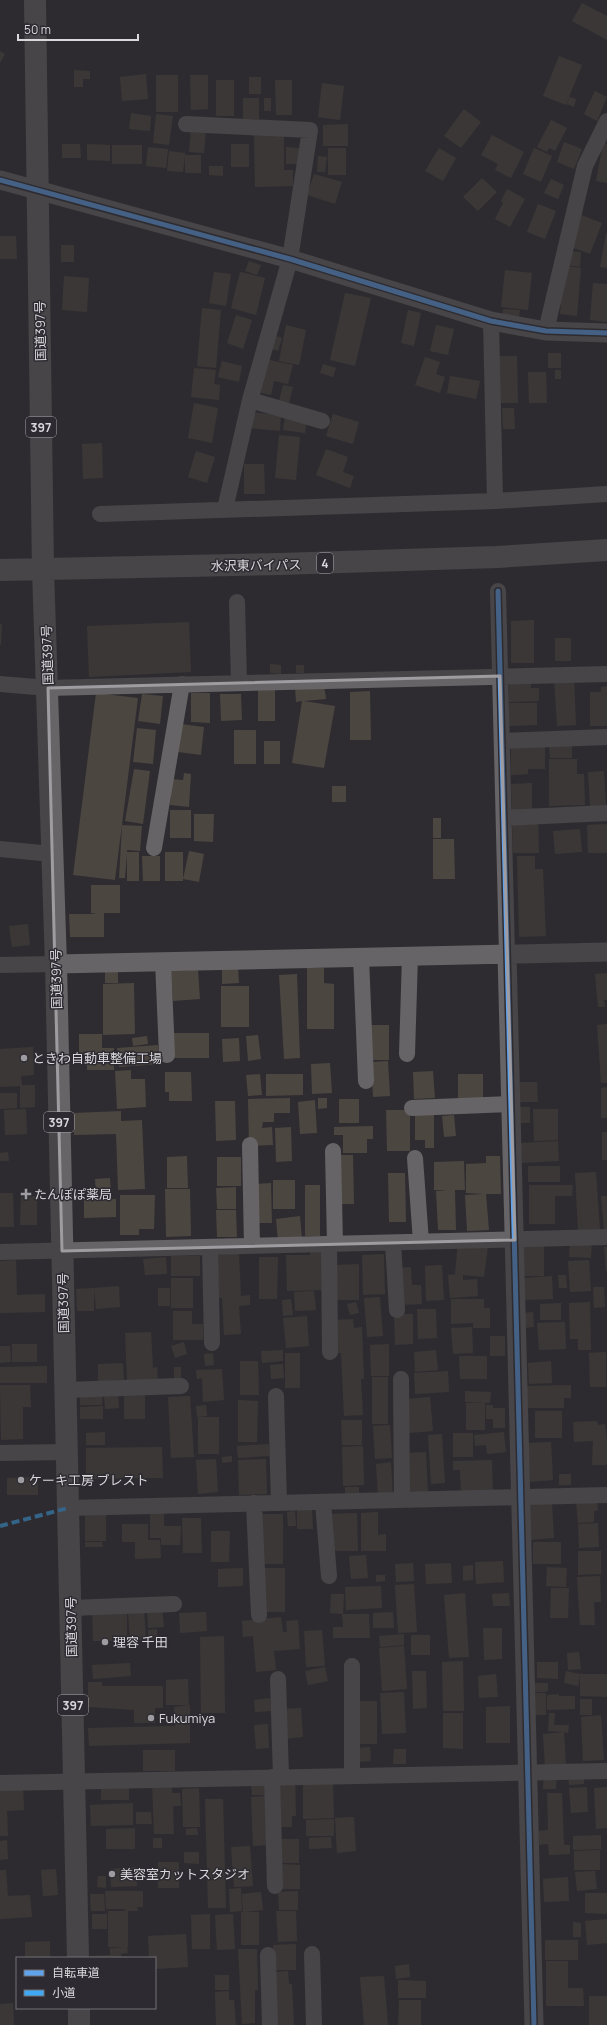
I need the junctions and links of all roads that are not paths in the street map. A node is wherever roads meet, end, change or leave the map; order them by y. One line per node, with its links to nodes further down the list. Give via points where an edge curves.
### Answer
1 (35, 0): 5 (highway, 国道397号 / 397)
2 (607, 121): 8 (street, via 585,166)
3 (186, 124): 6 (street, via 310,130)
4 (0, 180): 5 (street)
5 (38, 191): 6 (street); 18 (highway, 国道397号 / 397)
6 (290, 259): 7 (street); 10 (street)
7 (491, 321): 8 (street); 13 (street)
8 (546, 331): 9 (street)
9 (607, 332)
10 (250, 400): 11 (street); 14 (street)
11 (322, 421)
12 (607, 494): 13 (street)
13 (495, 501): 14 (street)
14 (225, 509): 15 (street)
15 (100, 514)
16 (607, 550): 18 (highway, 水沢東バイパス / 4, via 489,558)
17 (0, 570): 18 (highway, 水沢東バイパス / 4)
18 (43, 570): 26 (highway, 国道397号 / 397)
19 (498, 591): 22 (street)
20 (237, 602): 23 (street)
21 (607, 674): 22 (street)
22 (500, 676): 23 (street); 28 (street)
23 (240, 682): 25 (street)
24 (0, 684): 26 (street)
25 (182, 684): 26 (street); 31 (street)
26 (48, 688): 33 (highway, 国道397号 / 397)
27 (607, 737): 28 (street)
28 (502, 741): 30 (street)
29 (607, 813): 30 (street)
30 (504, 818): 35 (street)
31 (154, 848)
32 (0, 849): 33 (street)
33 (52, 854): 39 (highway, 国道397号 / 397)
34 (607, 952): 35 (street)
35 (507, 954): 36 (street); 44 (street)
36 (410, 956): 37 (street); 41 (street)
37 (361, 957): 38 (street); 43 (street)
38 (163, 961): 39 (street); 42 (street)
39 (56, 964): 40 (street); 56 (highway, 国道397号 / 397)
40 (0, 965)
41 (407, 1054)
42 (167, 1055)
43 (366, 1081)
44 (511, 1104): 45 (street); 50 (street)
45 (412, 1108)
46 (250, 1145): 54 (street)
47 (333, 1151): 53 (street)
48 (415, 1158): 51 (street)
49 (607, 1237): 50 (street)
50 (514, 1240): 51 (street); 68 (street)
51 (421, 1242): 52 (street)
52 (393, 1243): 53 (street); 58 (street)
53 (332, 1244): 54 (street); 60 (street)
54 (252, 1246): 55 (street)
55 (210, 1247): 56 (street); 59 (street)
56 (62, 1251): 57 (street); 63 (highway, 国道397号 / 397)
57 (0, 1252)
58 (396, 1310)
59 (212, 1342)
60 (330, 1352)
61 (401, 1379): 69 (street)
62 (181, 1386): 63 (street)
63 (65, 1390): 65 (highway, 国道397号 / 397)
64 (276, 1396): 71 (street)
65 (67, 1452): 66 (street); 73 (highway, 国道397号 / 397)
66 (0, 1453)
67 (607, 1495): 68 (street)
68 (521, 1497): 69 (street); 80 (street)
69 (402, 1500): 70 (street)
70 (324, 1502): 71 (street); 74 (street)
71 (278, 1503): 72 (street)
72 (254, 1504): 73 (street); 77 (street)
73 (68, 1508): 76 (highway, 国道397号 / 397)
74 (329, 1576)
75 (174, 1604): 76 (street)
76 (70, 1608): 84 (highway, 国道397号 / 397)
77 (259, 1615)
78 (352, 1666): 82 (street)
79 (278, 1679): 83 (street)
80 (528, 1771): 81 (street); 82 (street); 94 (street)
81 (607, 1771)
82 (352, 1775): 83 (street)
83 (276, 1777): 84 (street); 86 (street)
84 (74, 1782): 85 (street); 89 (highway, 国道397号 / 397)
85 (0, 1783)
86 (275, 1886)
87 (312, 1954): 93 (street)
88 (268, 1955): 92 (street)
89 (78, 1957)
90 (79, 2009): 91 (highway)
91 (79, 2025)
92 (270, 2025)
93 (314, 2025)
94 (534, 2025)

